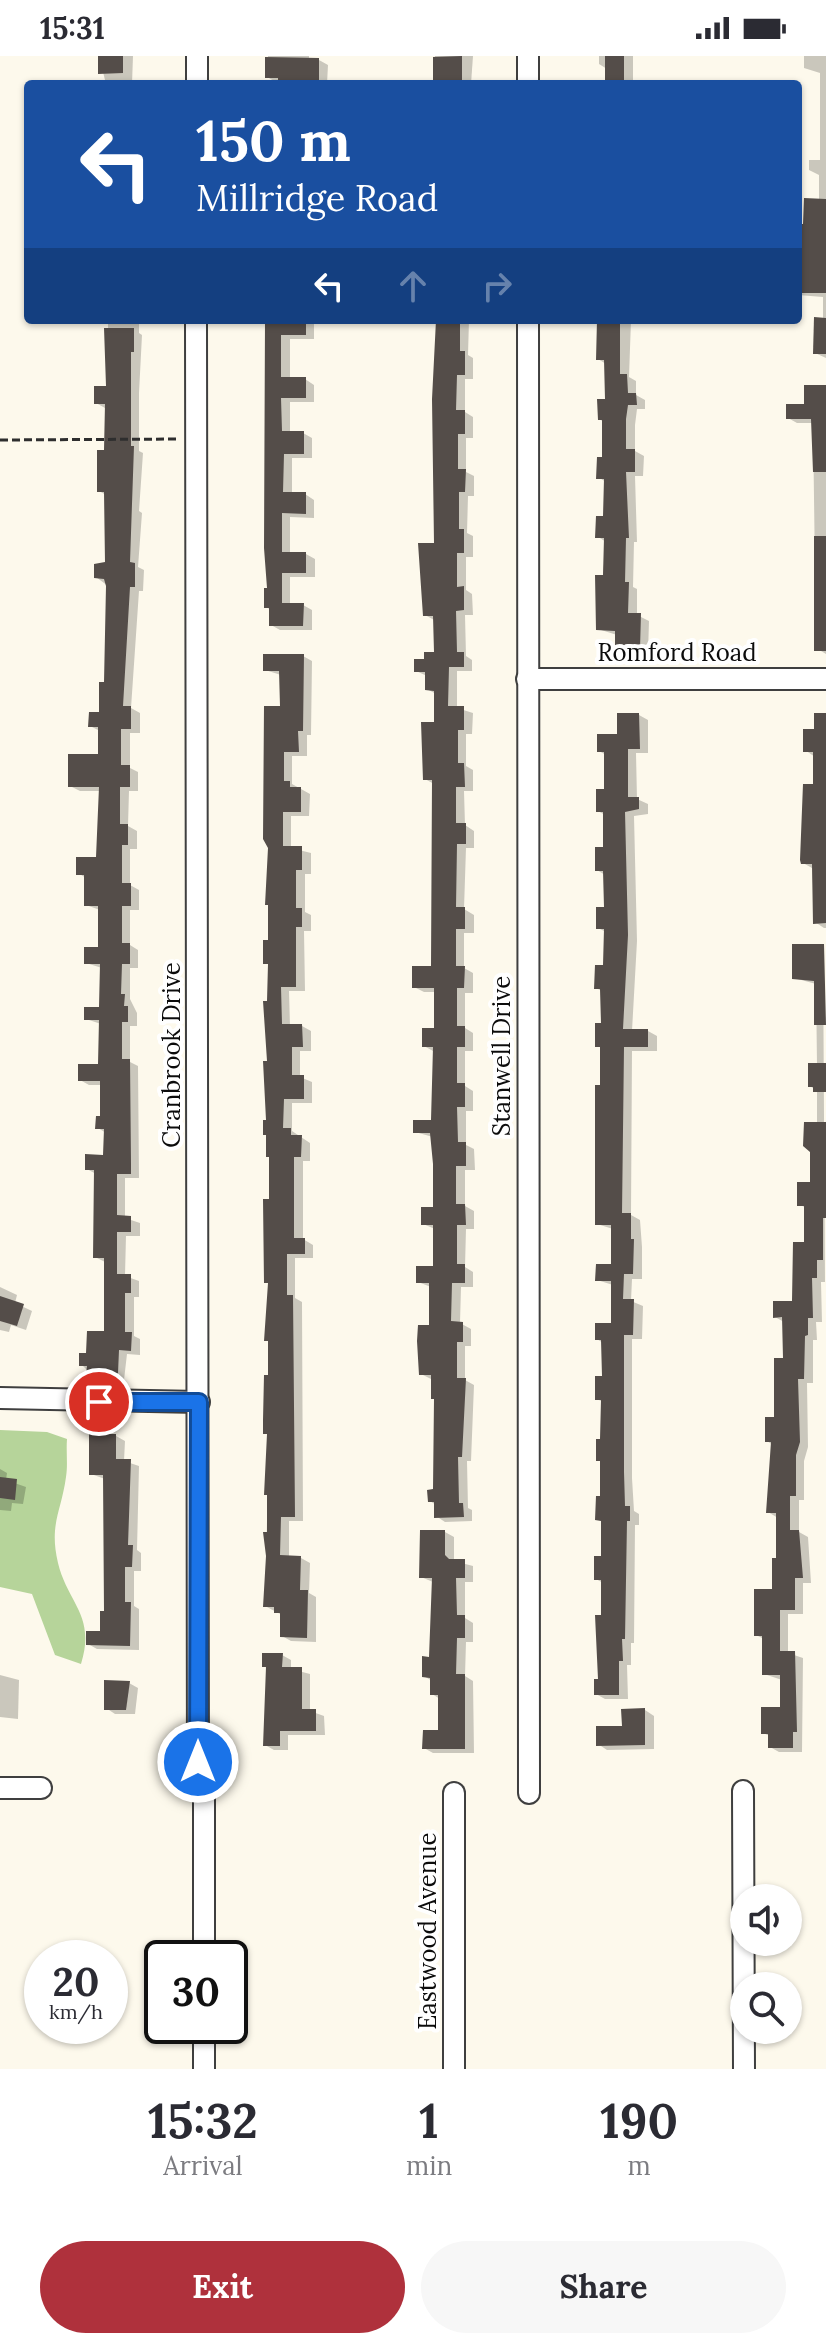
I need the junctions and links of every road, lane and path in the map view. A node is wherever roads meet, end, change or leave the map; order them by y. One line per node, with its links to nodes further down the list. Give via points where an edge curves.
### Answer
1 (197, 56): 3 (street)
2 (528, 56): 4 (street)
3 (197, 80)
4 (528, 80)
5 (196, 324): 12 (street, Cranbrook Drive)
6 (528, 324): 9 (street, Stanwell Drive)
7 (180, 439): 8 (path)
8 (0, 440)
9 (527, 679): 10 (street, Romford Road); 17 (street, Stanwell Drive)
10 (826, 679)
11 (0, 1398): 12 (street)
12 (199, 1402): 18 (street, Cranbrook Drive)
13 (0, 1788): 14 (street)
14 (41, 1788)
15 (743, 1791): 22 (street)
16 (454, 1793): 21 (street, Eastwood Avenue)
17 (529, 1793)
18 (204, 1940)
19 (204, 2044): 20 (street)
20 (204, 2069)
21 (454, 2069)
22 (744, 2069)

